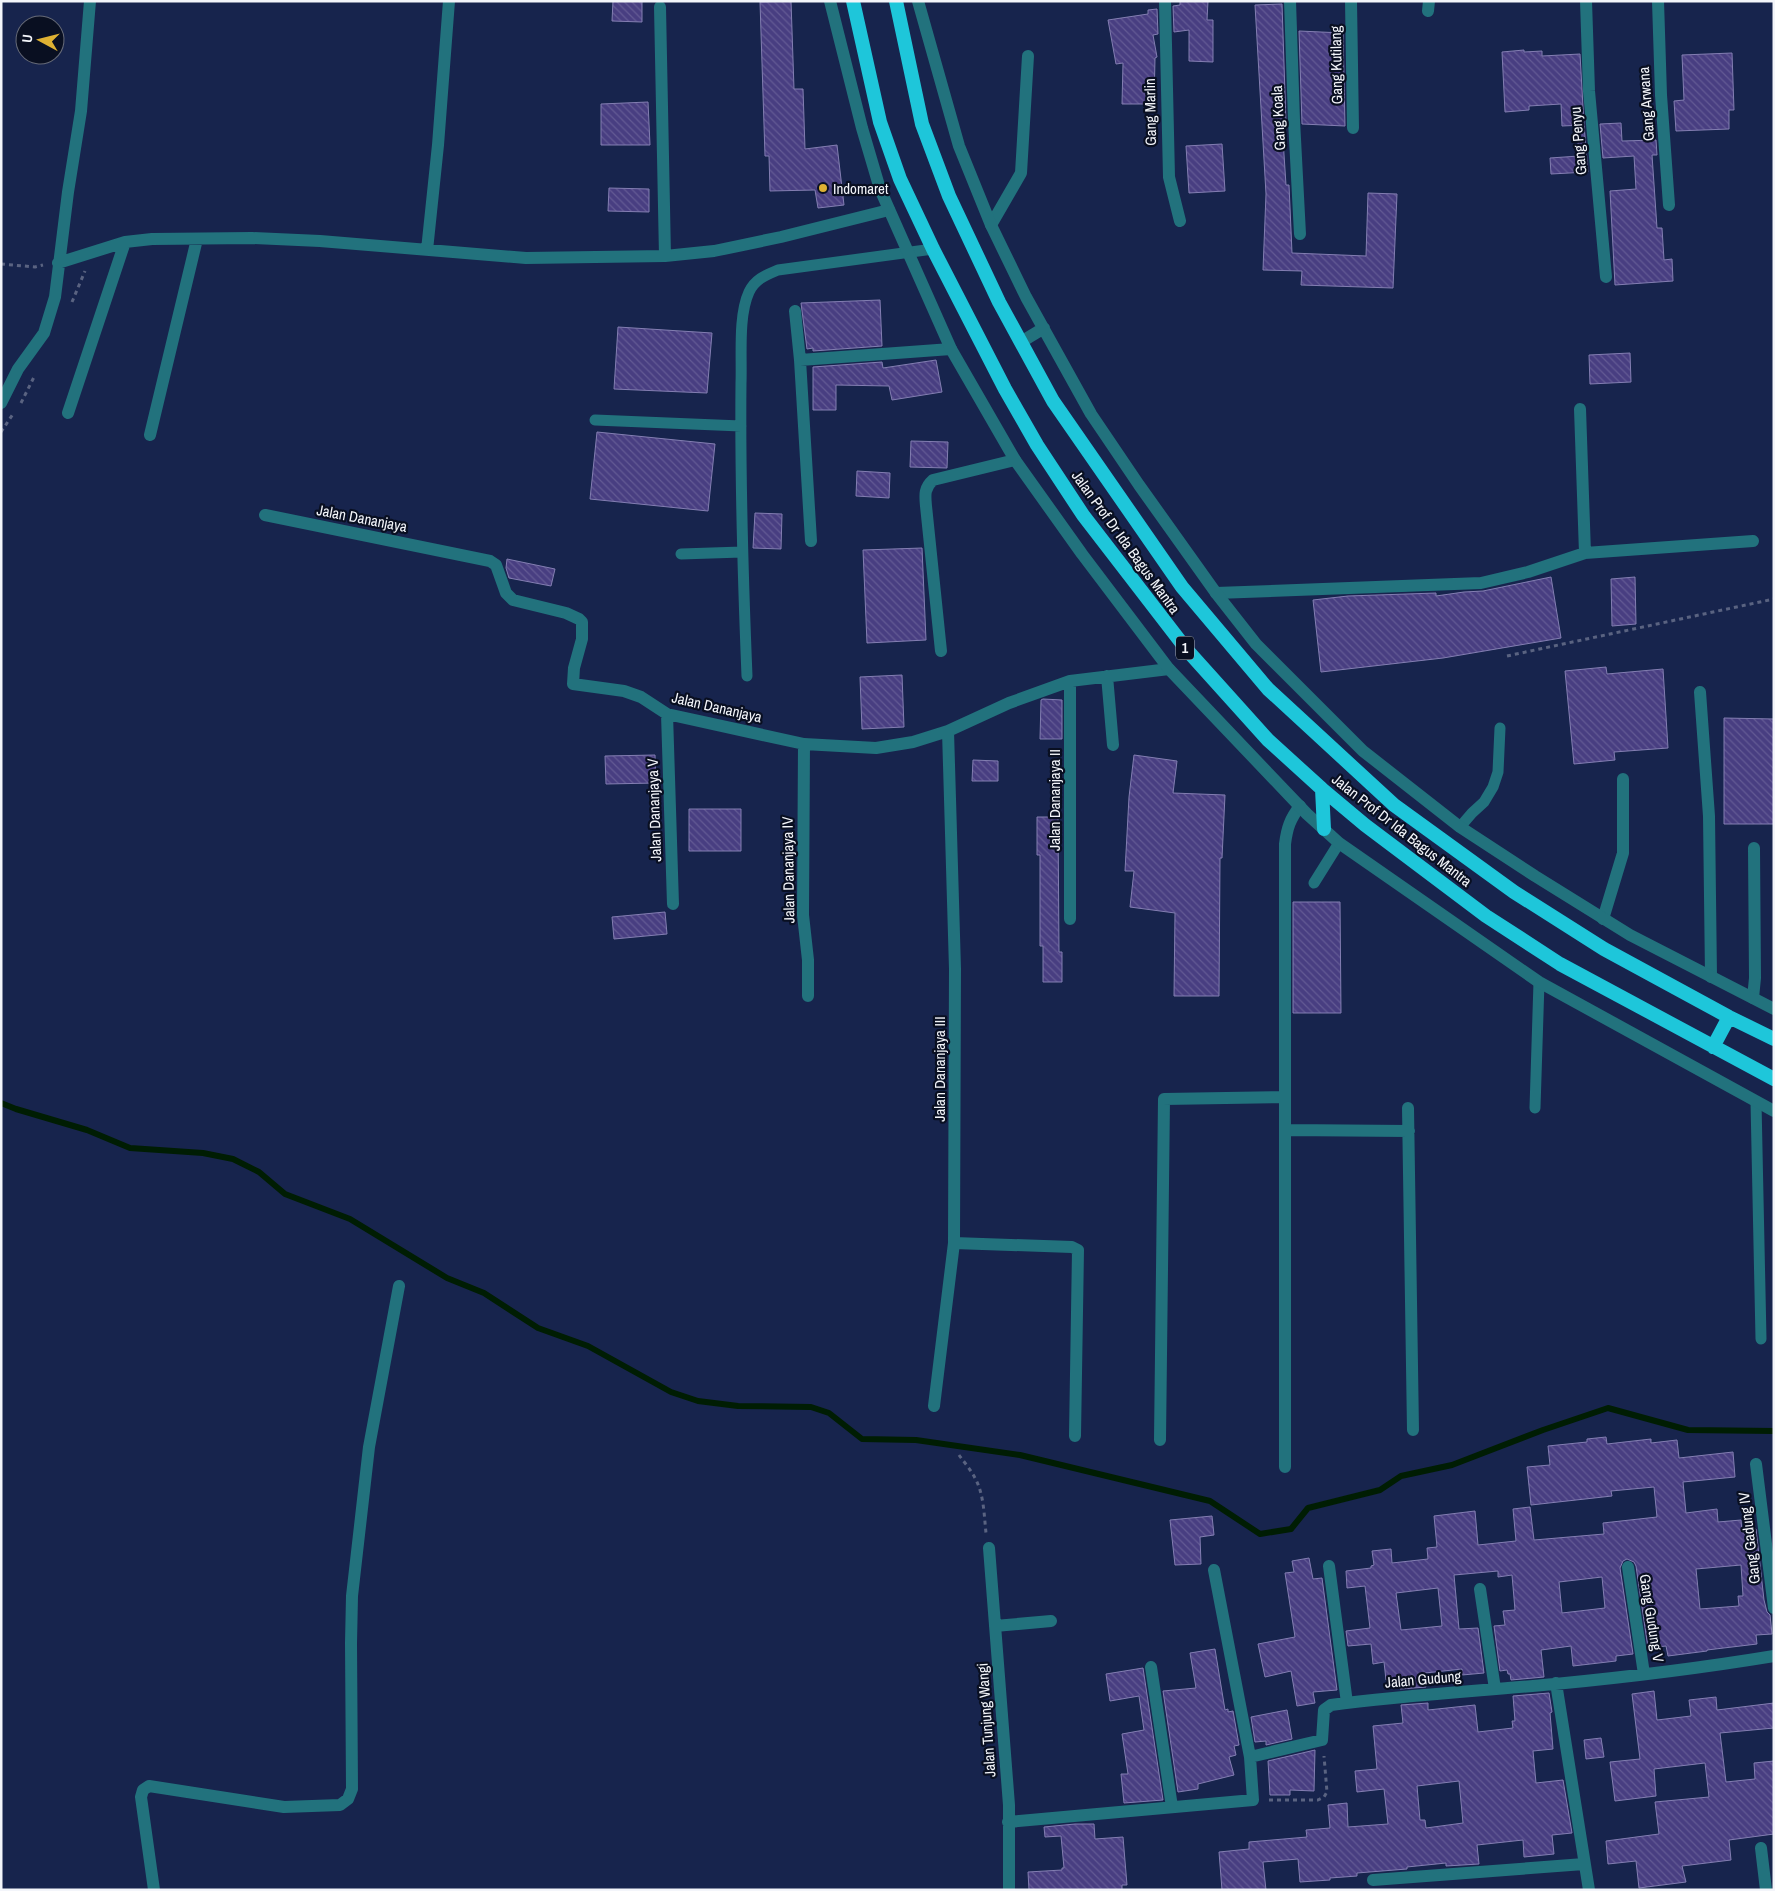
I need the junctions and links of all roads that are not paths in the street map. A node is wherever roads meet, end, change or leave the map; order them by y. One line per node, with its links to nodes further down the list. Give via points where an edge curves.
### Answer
1 (90, 1): 26 (street, via 81,111)
2 (449, 1): 23 (street)
3 (830, 1): 16 (street, via 862,128)
4 (852, 1): 22 (highway, Jalan Prof Dr Ida Bagus Mantra / 1, via 880,122 900,178)
5 (896, 1): 30 (highway, Jalan Prof Dr Ida Bagus Mantra, via 922,124 949,196)
6 (918, 1): 18 (street, via 959,146)
7 (1165, 1): 17 (street, Gang Marlin, via 1168,177)
8 (1290, 1): 19 (street, Gang Koala)
9 (1351, 1): 14 (street, Gang Kutilang)
10 (1586, 1): 27 (street, Gang Penyu, via 1589,91)
11 (1658, 1): 15 (street, Gang Arwana)
12 (660, 7): 25 (street)
13 (1028, 56): 18 (street, via 1022,173)
14 (1353, 128)
15 (1669, 205)
16 (889, 210): 24 (street); 25 (street, via 714,251)
17 (1180, 221)
18 (991, 225): 29 (street)
19 (1300, 234)
20 (197, 239): 21 (street); 23 (street, via 320,241); 38 (street)
21 (125, 242): 26 (street); 35 (street)
22 (933, 249): 24 (lane); 61 (highway, Jalan Prof Dr Ida Bagus Mantra / 1, via 1009,397 1083,515 1187,650 1268,740)
23 (427, 250): 25 (street, via 526,258)
24 (907, 253): 31 (street); 37 (lane, via 778,270 760,278 749,291 744,311)
25 (665, 256)
26 (58, 263): 33 (street, via 55,297 44,333 18,369)
27 (1606, 277)
28 (795, 311): 32 (street)
29 (1044, 328): 30 (street); 46 (street, via 1091,414)
30 (1021, 342): 59 (highway, Jalan Prof Dr Ida Bagus Mantra, via 1053,401 1182,587 1268,689)
31 (951, 349): 32 (street); 39 (street)
32 (800, 360): 41 (street)
33 (1, 403)
34 (1580, 409): 44 (street)
35 (68, 413)
36 (595, 420): 37 (lane)
37 (741, 426): 43 (lane)
38 (150, 434)
39 (1015, 460): 47 (street, via 933,480 927,485 925,493); 48 (street)
40 (265, 516): 53 (street, Jalan Dananjaya, via 490,561 496,565 506,593 513,600 566,613 582,622 573,684 624,691 641,697)
41 (811, 541)
42 (1753, 541): 44 (street)
43 (742, 552): 45 (lane); 49 (lane)
44 (1584, 553): 46 (street, via 1528,572 1481,583)
45 (681, 554)
46 (1216, 592): 58 (street, via 1256,644)
47 (941, 651)
48 (1169, 669): 50 (street, Jalan Dananjaya); 62 (street)
49 (747, 676)
50 (1107, 676): 51 (street, Jalan Dananjaya); 57 (street)
51 (1070, 682): 55 (street, Jalan Dananjaya, via 1009,703); 69 (street, Jalan Dananjaya II)
52 (1700, 692): 71 (street, via 1709,816)
53 (667, 714): 56 (street, Jalan Dananjaya); 68 (street, Jalan Dananjaya V)
54 (1500, 728): 63 (lane, via 1498,772 1493,787 1484,802)
55 (948, 731): 56 (street, Jalan Dananjaya, via 913,742 876,748); 87 (street, Jalan Dananjaya III, via 955,969)
56 (804, 744): 73 (street, Jalan Dananjaya IV, via 803,915)
57 (1114, 745)
58 (1363, 751): 59 (street); 63 (street)
59 (1351, 767): 76 (highway, Jalan Prof Dr Ida Bagus Mantra, via 1394,805 1514,892 1604,949)
60 (1623, 780): 70 (street, via 1622,853)
61 (1322, 789): 64 (highway); 78 (highway, Jalan Prof Dr Ida Bagus Mantra / 1, via 1486,916 1560,964)
62 (1300, 806): 64 (street); 80 (street, via 1291,818 1285,844)
63 (1460, 827): 70 (street)
64 (1324, 830): 65 (street)
65 (1339, 843): 67 (lane); 72 (street)
66 (1754, 848): 74 (street)
67 (1314, 882)
68 (673, 904)
69 (1070, 919)
70 (1603, 919): 71 (street)
71 (1711, 977): 74 (street)
72 (1539, 982): 81 (street); 83 (lane)
73 (808, 996)
74 (1753, 998): 75 (street)
75 (1774, 1009)
76 (1729, 1016): 77 (highway, Jalan Prof Dr Ida Bagus Mantra); 78 (highway)
77 (1774, 1038)
78 (1713, 1047): 79 (highway, Jalan Prof Dr Ida Bagus Mantra / 1)
79 (1774, 1079)
80 (1285, 1097): 85 (street); 93 (street, via 1164,1099)
81 (1756, 1102): 84 (street); 89 (lane)
82 (1408, 1108): 86 (street)
83 (1535, 1108)
84 (1774, 1111)
85 (1285, 1130): 86 (street); 95 (street)
86 (1408, 1131): 91 (street)
87 (954, 1243): 90 (street, Jalan Dananjaya III); 92 (street, via 1072,1247 1078,1250)
88 (399, 1286): 116 (street, via 369,1447 352,1596 352,1789 348,1799 340,1805 284,1807 149,1786 141,1797)
89 (1761, 1339)
90 (934, 1406)
91 (1413, 1430)
92 (1075, 1436)
93 (1160, 1440)
94 (1756, 1464): 101 (street, Gang Gadung IV)
95 (1285, 1467)
96 (989, 1548): 103 (street, Jalan Tunjung Wangi)
97 (1329, 1566): 109 (street)
98 (1628, 1567): 106 (street, Gang Gudung V)
99 (1214, 1570): 110 (street)
100 (1480, 1589): 108 (street)
101 (1774, 1608)
102 (1051, 1621): 103 (street)
103 (995, 1626): 112 (street, Jalan Tunjung Wangi)
104 (1774, 1656): 106 (street, Jalan Gudung)
105 (1151, 1666): 111 (street)
106 (1644, 1674): 107 (street, Jalan Gudung)
107 (1556, 1684): 108 (street, Jalan Gudung); 114 (street)
108 (1495, 1689): 109 (street, Jalan Gudung)
109 (1347, 1702): 110 (street, Jalan Gudung, via 1331,1704 1324,1710 1322,1740)
110 (1250, 1757): 111 (street, via 1253,1800)
111 (1172, 1808): 112 (street)
112 (1008, 1822): 117 (street, Jalan Tunjung Wangi)
113 (1761, 1848): 119 (street)
114 (1584, 1864): 115 (street); 118 (street)
115 (1373, 1880)
116 (154, 1890)
117 (1009, 1890)
118 (1588, 1890)
119 (1766, 1890)

